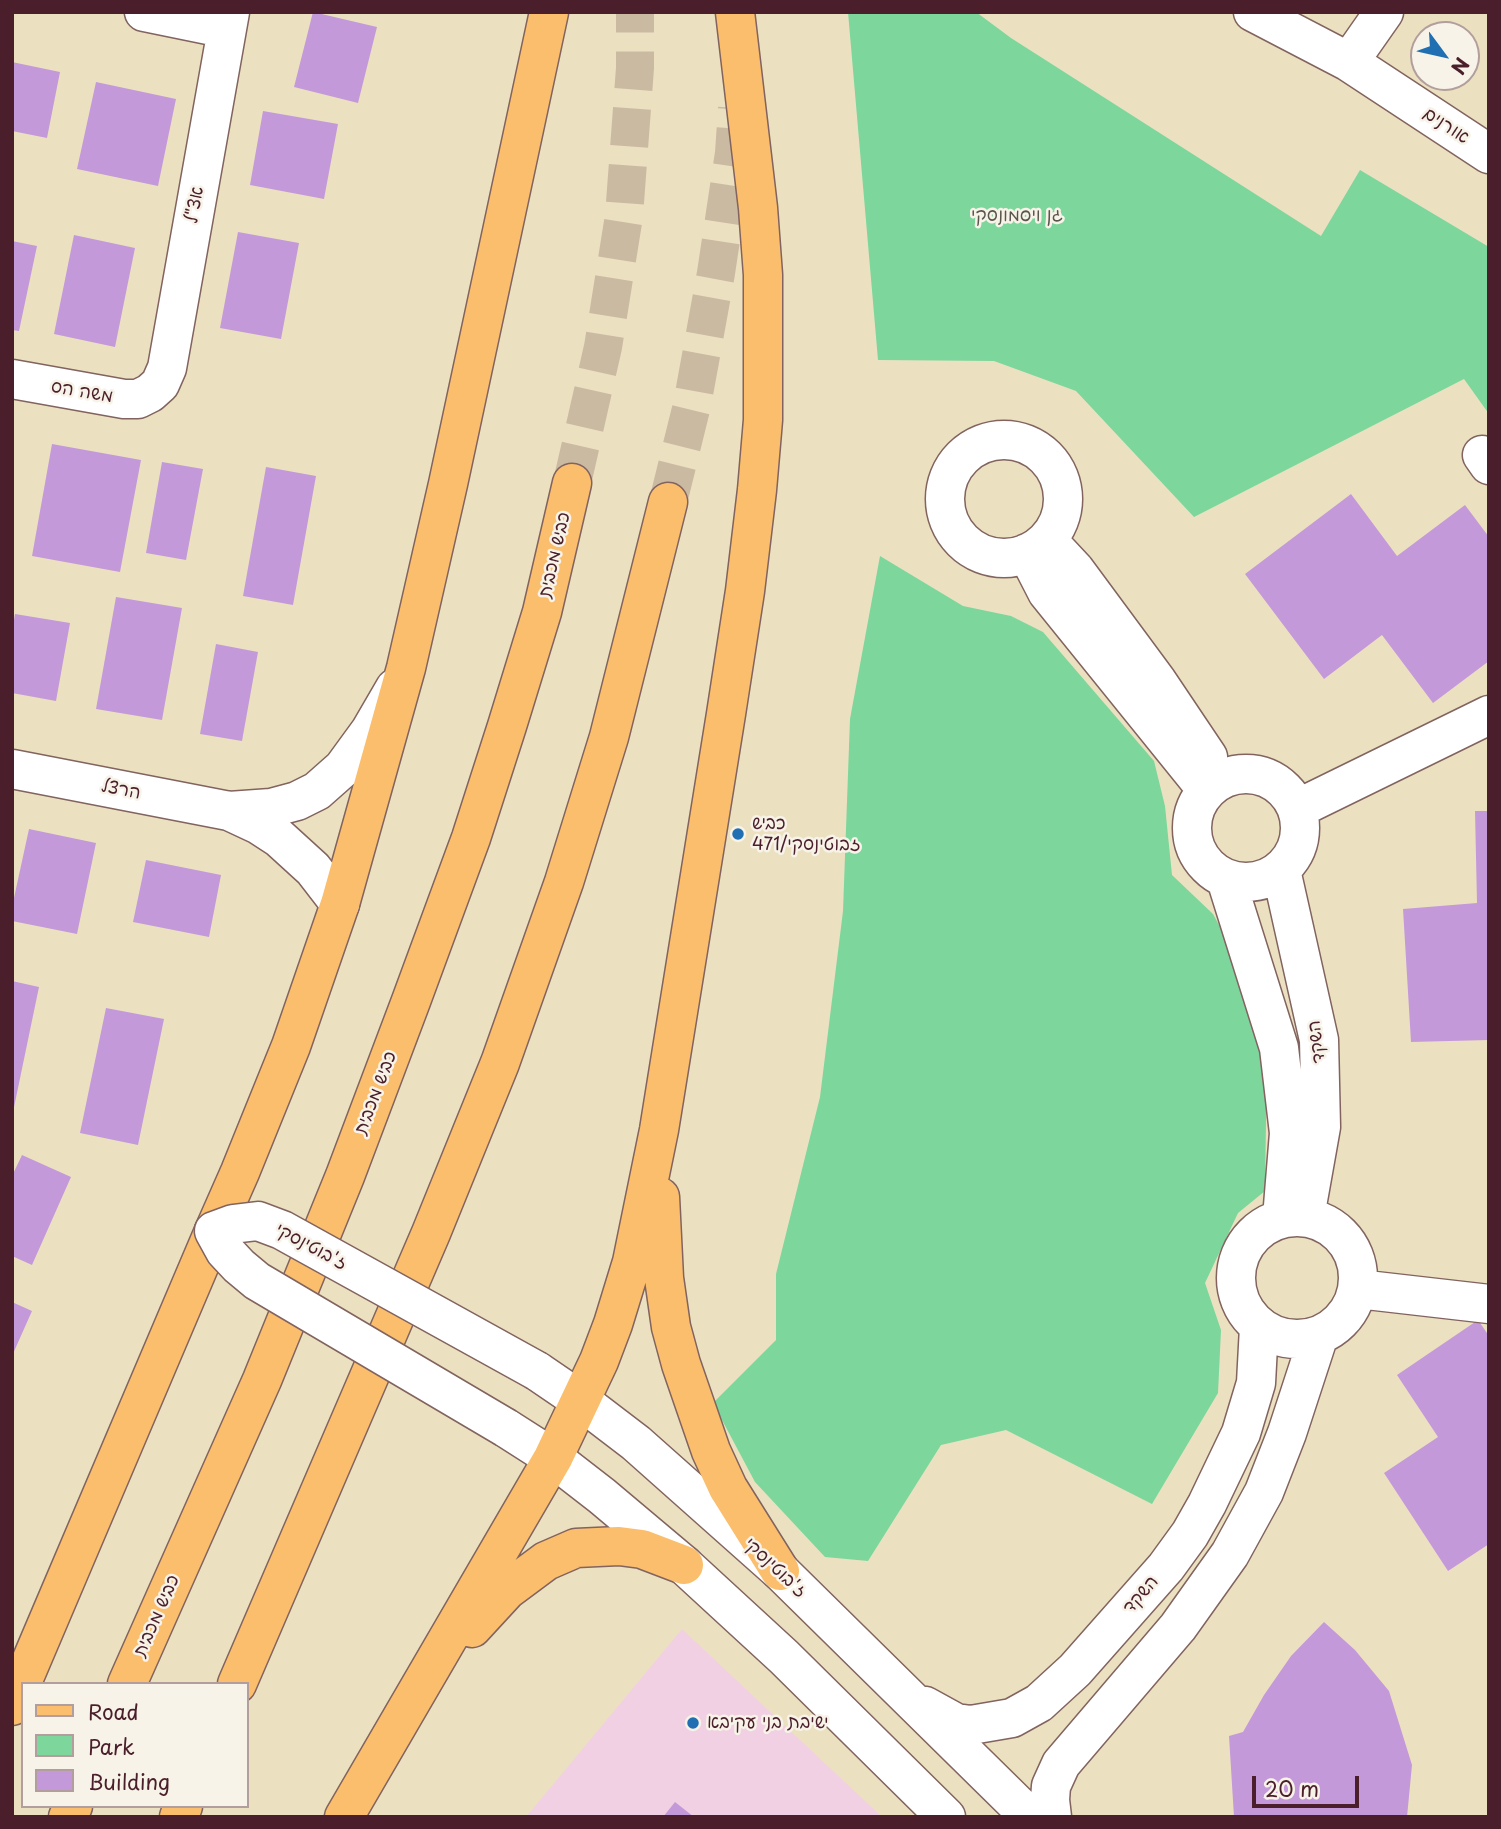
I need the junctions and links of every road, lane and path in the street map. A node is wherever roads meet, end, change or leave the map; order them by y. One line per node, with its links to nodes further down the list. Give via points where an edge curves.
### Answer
1 (144, 12): 6 (street)
2 (549, 12): 14 (main road)
3 (735, 12): 23 (main road, via 763,275 763,420 745,590)
4 (1253, 12): 7 (street, אורנים)
5 (1384, 12): 7 (street)
6 (228, 21): 10 (street, אצ"ל, via 167,368)
7 (1349, 62): 8 (street, אורנים)
8 (1489, 154)
9 (12, 379): 10 (street, משה הס, via 124,400)
10 (150, 393)
11 (572, 483): 35 (main road, כביש מכבית, via 542,612 507,726 420,976 262,1380)
12 (668, 502): 36 (main road, via 609,737 564,883 500,1063)
13 (1037, 547): 17 (street, via 1047,592)
14 (406, 668): 19 (street, via 370,731 342,768 317,791 271,808); 22 (main road)
15 (1489, 715): 18 (street)
16 (12, 769): 19 (street, הרצל)
17 (1215, 785): 18 (street, via 1236,775 1273,780); 21 (street, via 1196,806 1192,836 1198,855)
18 (1297, 809): 20 (street, via 1299,838)
19 (229, 811): 22 (street, via 279,838 313,869)
20 (1281, 870): 21 (street, via 1245,883); 24 (street, השקד, via 1320,1040 1321,1127)
21 (1226, 879): 24 (street, via 1279,1048)
22 (340, 904): 25 (main road, via 291,1046)
23 (659, 1130): 30 (main road, via 632,1262 613,1324); 33 (main road, via 664,1278 681,1364 727,1488)
24 (1293, 1218): 26 (street, via 1324,1222 1340,1233 1352,1249); 28 (street, via 1266,1224 1240,1253 1237,1292)
25 (214, 1231): 30 (street, ז'בוטינסקי, bridge, via 258,1221 282,1230 537,1371); 31 (street, bridge, via 225,1251 257,1281); 34 (main road)
26 (1358, 1289): 27 (street); 29 (street, via 1337,1325)
27 (1489, 1304)
28 (1259, 1327): 29 (street, via 1288,1338); 39 (street, השקד, via 1256,1383 1241,1433 1207,1504 1166,1567 1076,1670 1040,1703 1012,1718 971,1725 956,1723)
29 (1319, 1335): 44 (street, via 1264,1492 1230,1555 1178,1628 1061,1764 1051,1786)
30 (581, 1401): 31 (main road); 33 (street, ז'בוטינסקי, via 636,1443)
31 (553, 1458): 32 (street); 38 (main road)
32 (684, 1565): 38 (main road, via 642,1549 619,1546 576,1548 546,1561 507,1590); 42 (street)
33 (780, 1572): 39 (street, ז'בוטינסקי)
34 (22, 1682)
35 (128, 1682)
36 (238, 1682)
37 (21, 1684): 40 (main road)
38 (419, 1691): 41 (main road)
39 (902, 1692): 43 (street, ז'בוטינסקי)
40 (12, 1706)
41 (344, 1817)
42 (946, 1817)
43 (1030, 1817)
44 (1052, 1817)

